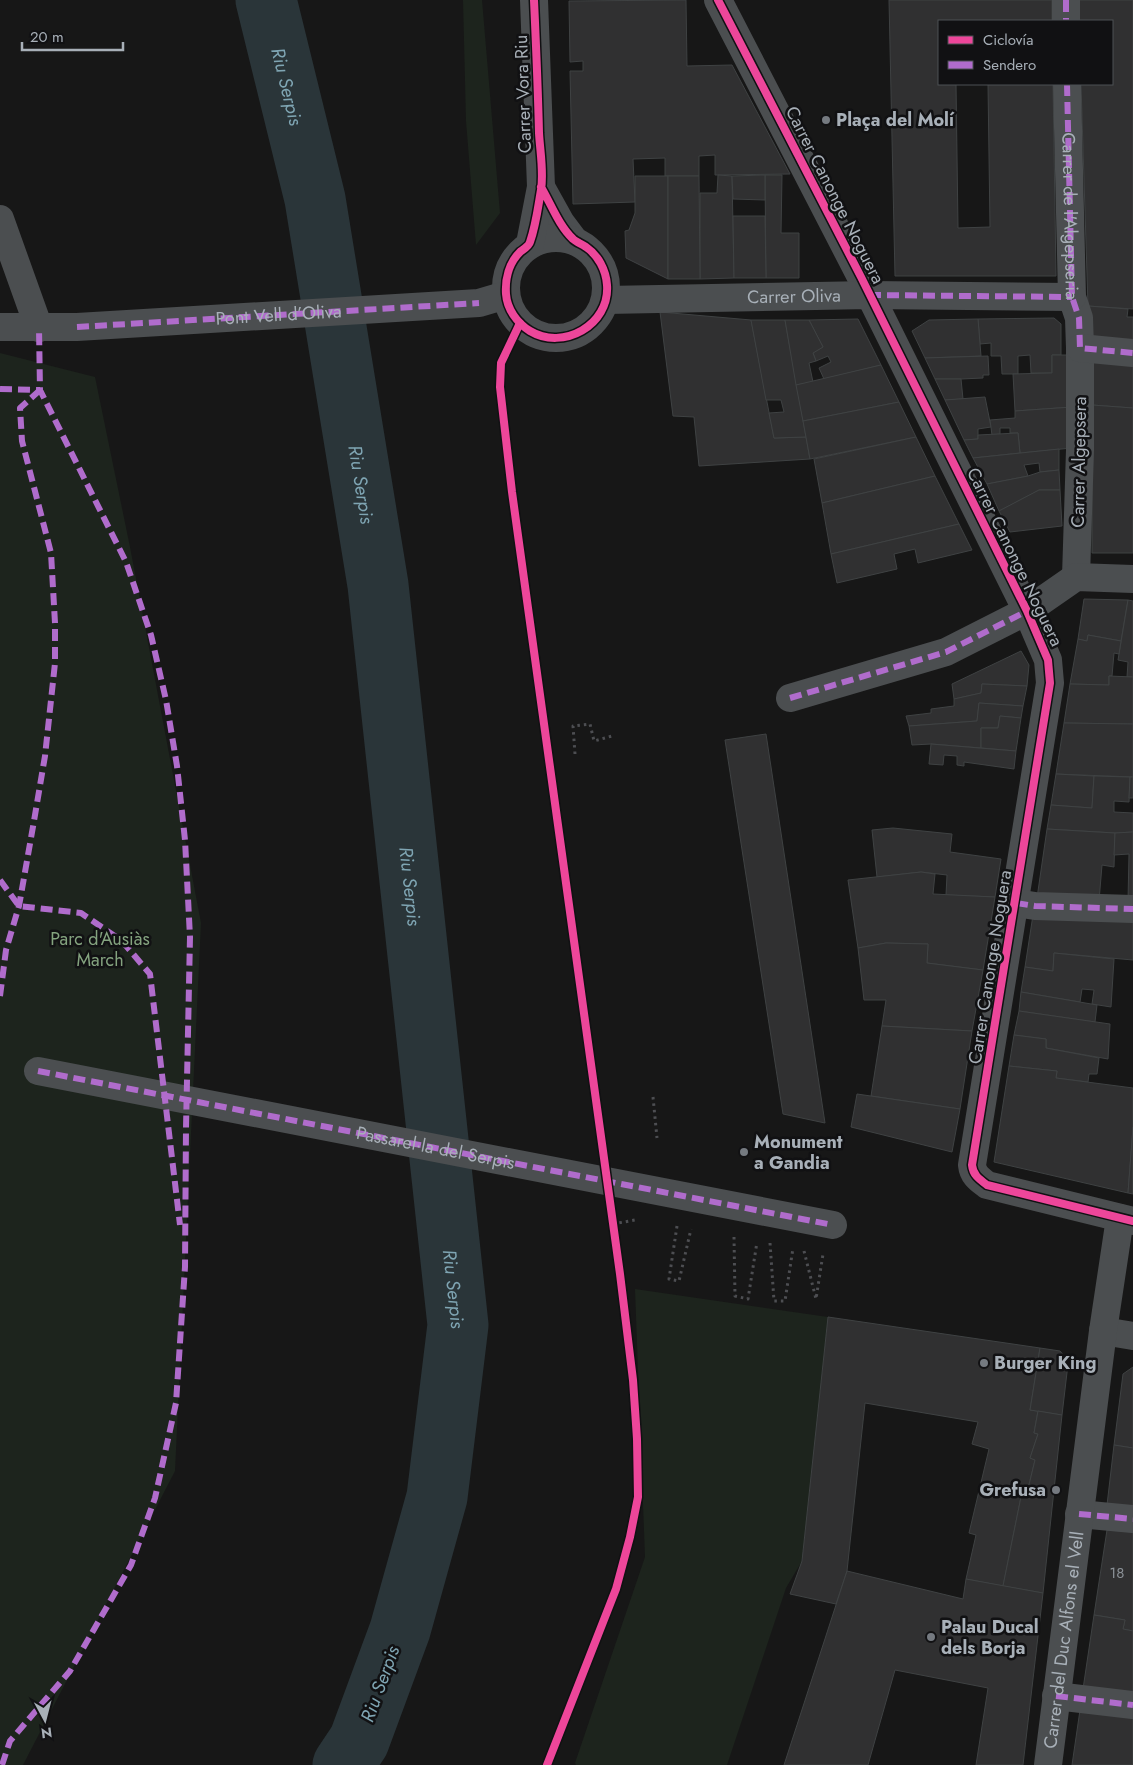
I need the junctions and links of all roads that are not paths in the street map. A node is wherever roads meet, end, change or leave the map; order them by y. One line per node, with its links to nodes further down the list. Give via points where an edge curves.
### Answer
1 (534, 0): 6 (street, Carrer Vora Riu)
2 (718, 0): 10 (street, Carrer Canonge Noguera)
3 (1066, 0): 4 (street)
4 (1066, 20)
5 (1068, 85): 12 (street, Carrer de l'Algepseria)
6 (542, 187): 8 (street, Carrer Vora Riu); 9 (street, Carrer Vora Riu)
7 (0, 219): 15 (street)
8 (573, 240): 9 (street, via 551,238); 13 (street, via 597,257 604,270)
9 (530, 244): 11 (street, via 510,266)
10 (869, 295): 12 (street, Carrer Oliva); 13 (street, Carrer Oliva); 20 (street, Carrer Canonge Noguera)
11 (506, 296): 13 (street, via 513,315 520,323 539,336 551,338 565,338 591,325); 15 (street, Pont Vell d’Oliva, via 479,303)
12 (1072, 297): 16 (street, Carrer de l'Algepseria, via 1079,318)
13 (606, 300)
14 (0, 327): 15 (street)
15 (40, 328)
16 (1080, 348): 17 (street); 18 (street, Carrer Algepsera)
17 (1133, 353)
18 (1076, 577): 19 (street); 20 (street)
19 (1133, 579)
20 (1027, 611): 21 (street, via 946,652); 22 (street, Carrer Canonge Noguera, via 1048,660 1050,683)
21 (790, 698)
22 (1016, 903): 23 (street); 25 (street, Carrer Canonge Noguera, via 973,1172 988,1184)
23 (1133, 909)
24 (38, 1071): 26 (street, Passarel·la del Serpis)
25 (1126, 1220): 27 (street, Carrer del Duc Alfons el Vell)
26 (833, 1225)
27 (1103, 1331): 28 (street); 29 (street, Carrer del Duc Alfons el Vell)
28 (1133, 1336)
29 (1080, 1514): 30 (street); 31 (street, Carrer del Duc Alfons el Vell)
30 (1133, 1518)
31 (1056, 1696): 32 (street); 33 (street, Carrer del Duc Alfons el Vell)
32 (1133, 1705)
33 (1048, 1765)

